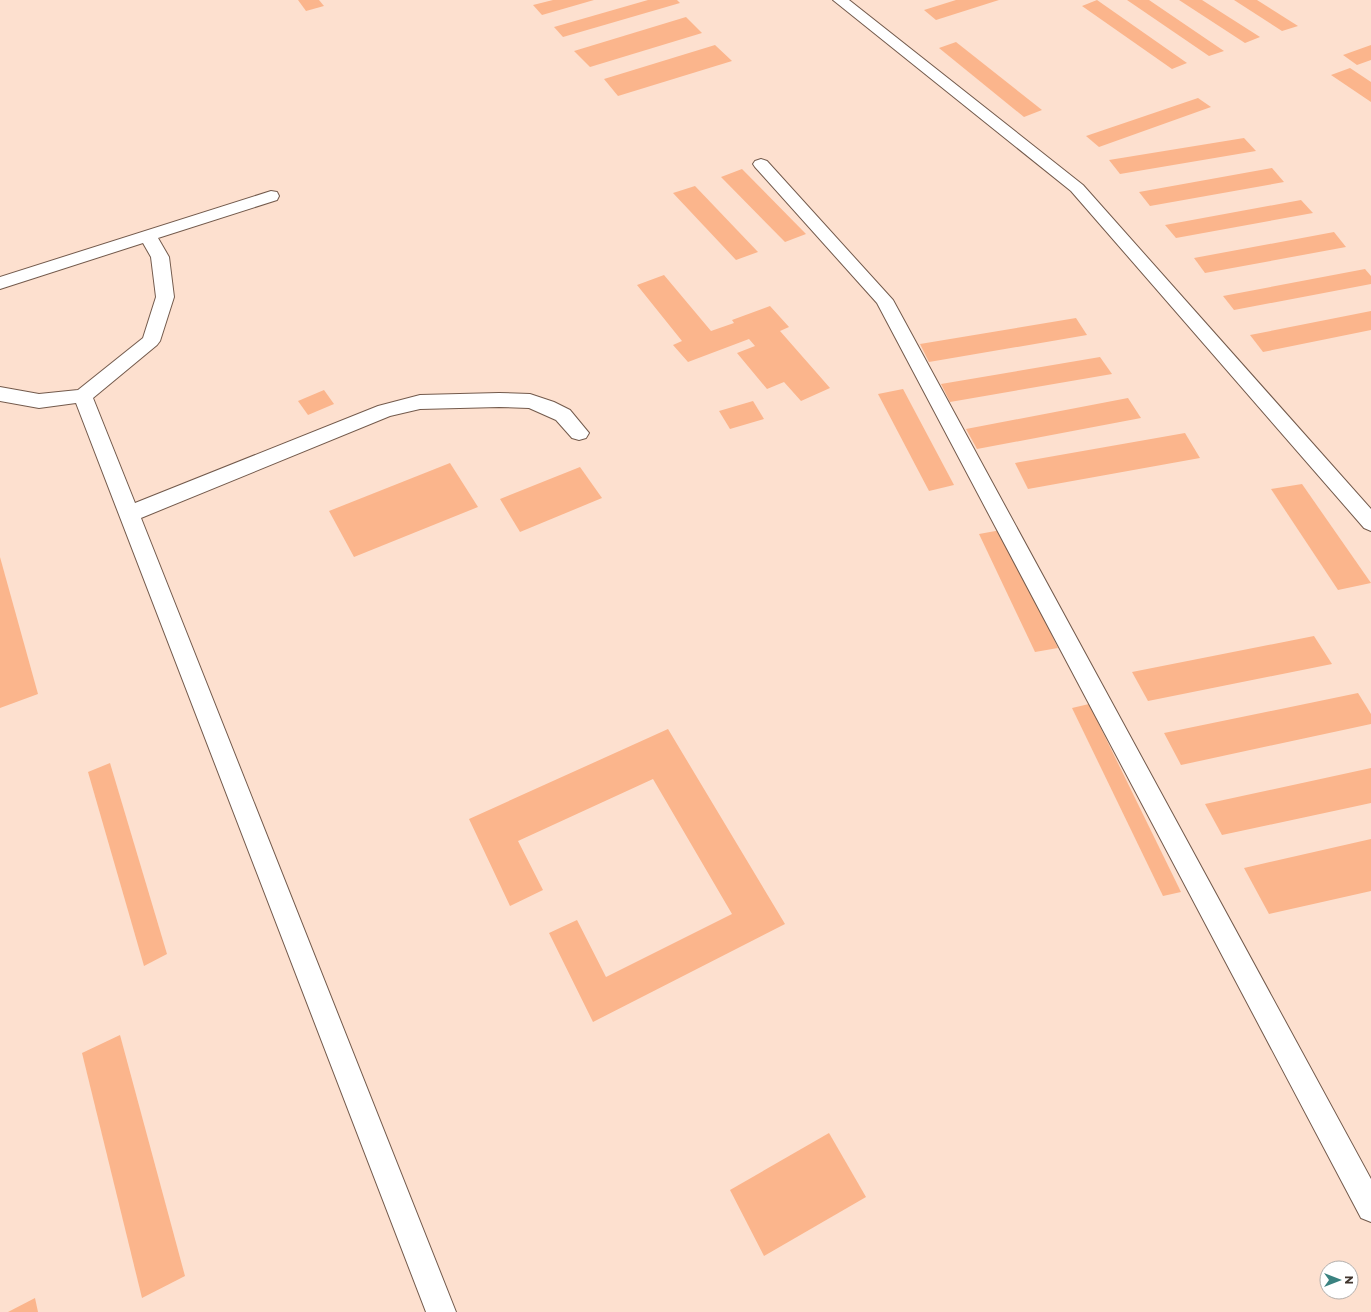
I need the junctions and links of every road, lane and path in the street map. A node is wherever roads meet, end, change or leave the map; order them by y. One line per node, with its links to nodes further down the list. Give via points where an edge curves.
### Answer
1 (840, 0): 10 (lane, via 1077,188)
2 (761, 164): 11 (lane, via 884,300)
3 (271, 196): 4 (lane)
4 (148, 236): 5 (lane); 7 (lane, via 160,257 165,297 151,341)
5 (0, 283)
6 (0, 394): 7 (lane, via 38,401)
7 (83, 396): 9 (lane)
8 (579, 433): 9 (lane, via 563,415 530,401 420,402 385,411)
9 (129, 514): 12 (lane)
10 (1371, 523)
11 (1371, 1208)
12 (441, 1312)

